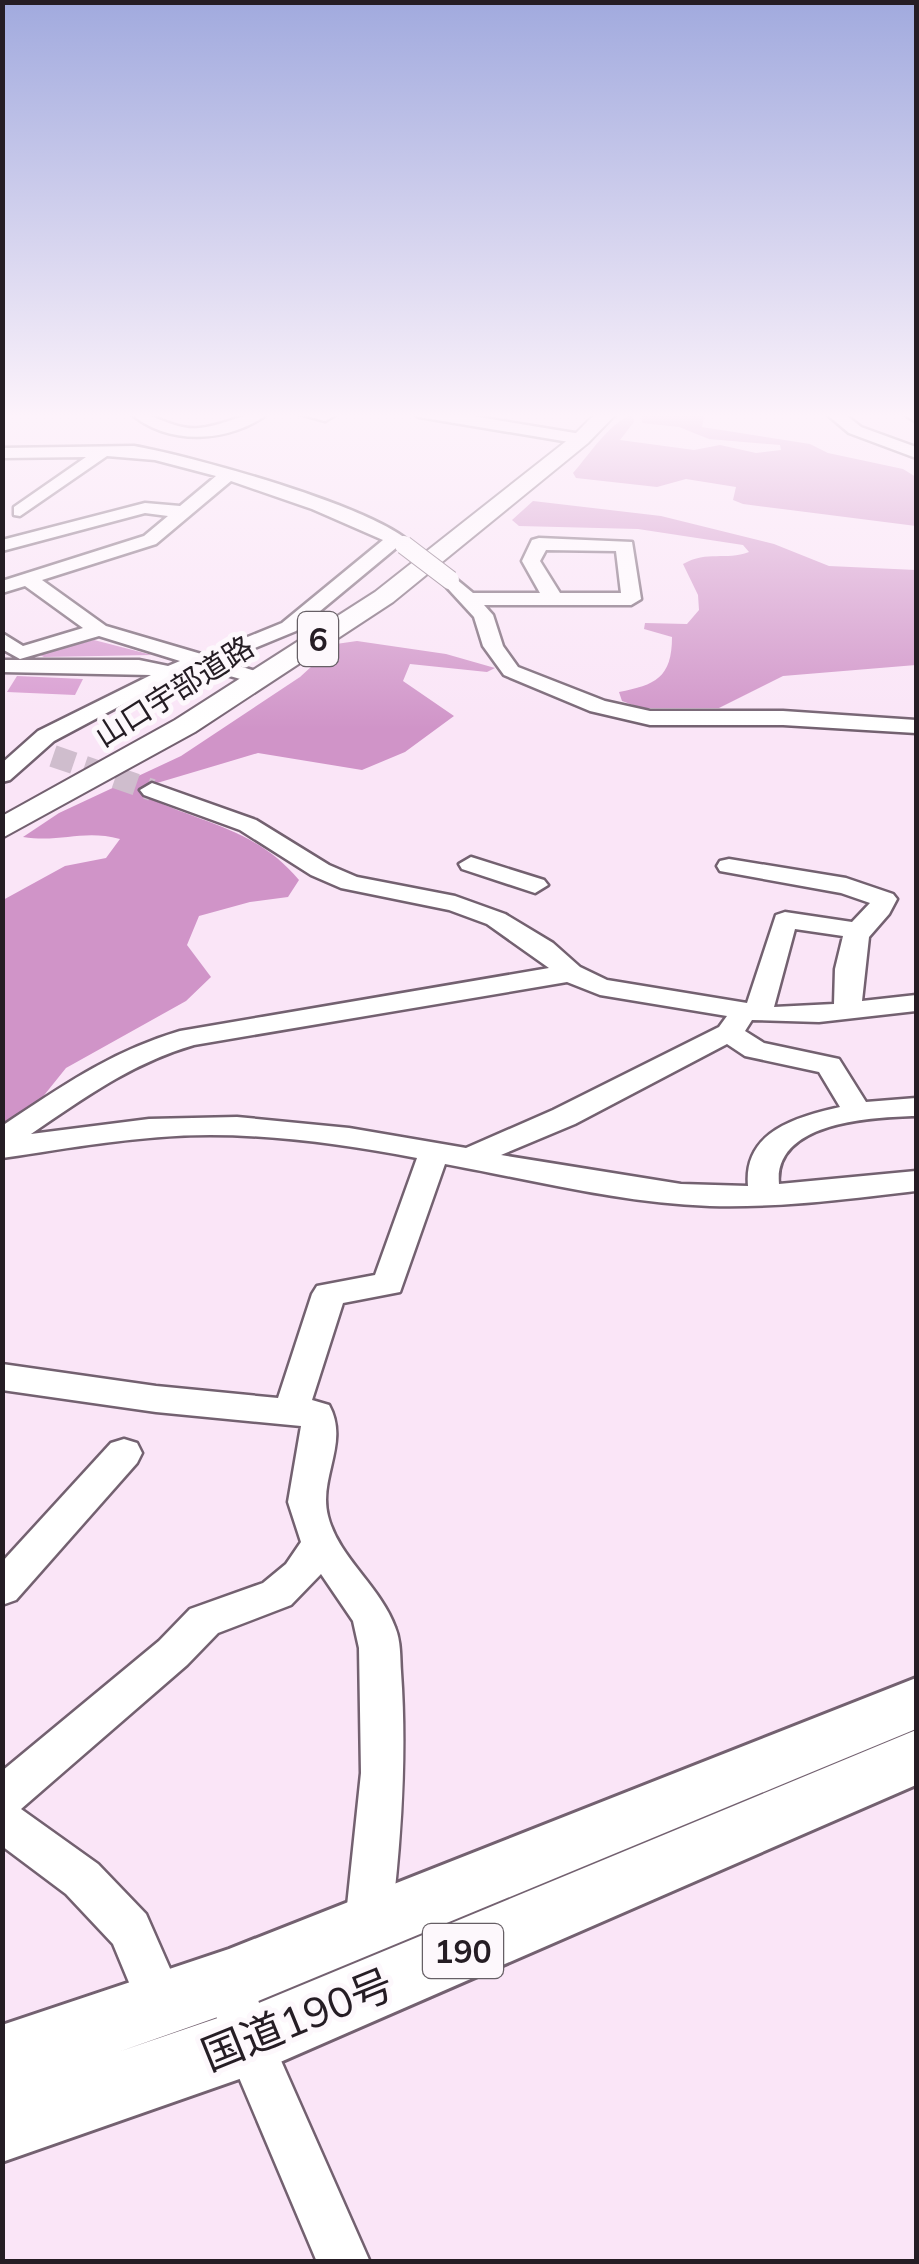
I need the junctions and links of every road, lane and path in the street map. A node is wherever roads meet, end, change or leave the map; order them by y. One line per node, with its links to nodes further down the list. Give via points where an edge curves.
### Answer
1 (109, 518): 6 (street)
2 (177, 518): 7 (street, via 150,540)
3 (340, 518): 5 (street)
4 (483, 518): 15 (main road, 山口宇部道路 / 6, via 384,597)
5 (401, 541): 10 (street, bridge); 13 (street, via 289,627)
6 (2, 546)
7 (29, 580): 8 (street); 11 (street)
8 (2, 588)
9 (550, 597): 9 (street, via 530,561 540,544 625,546 631,599); 10 (street)
10 (471, 599): 16 (street, via 511,672 630,716)
11 (99, 630): 12 (street, via 20,652); 15 (street)
12 (2, 639)
13 (218, 656)
14 (2, 666): 17 (street, via 177,670 46,736 43,752)
15 (258, 678): 19 (main road, 山口宇部道路 / 6, via 139,754)
16 (916, 727)
17 (2, 775)
18 (152, 790): 24 (street, via 248,825 350,882)
19 (2, 829)
20 (471, 864): 22 (street)
21 (729, 866): 25 (street, via 884,899)
22 (505, 876): 23 (street); 24 (street)
23 (535, 885)
24 (469, 908): 26 (street, via 524,936)
25 (858, 931): 28 (street, via 845,993); 29 (street, via 785,920)
26 (570, 973): 29 (street, via 600,988); 32 (street, via 143,1050)
27 (916, 1003): 28 (street)
28 (849, 1011): 29 (street)
29 (744, 1019): 31 (street, via 755,1050 829,1065); 35 (street, via 562,1118)
30 (916, 1107): 31 (street)
31 (858, 1112): 37 (street, via 770,1147 762,1164)
32 (2, 1140)
33 (2, 1148): 34 (street, via 156,1126 236,1126)
34 (435, 1150): 35 (street); 39 (street, via 388,1284 329,1294)
35 (472, 1158): 37 (street, via 682,1194)
36 (916, 1181): 37 (street)
37 (764, 1196)
38 (2, 1376): 39 (street)
39 (291, 1412): 41 (street, via 316,1414 322,1428 306,1504)
40 (124, 1452): 42 (street)
41 (322, 1542): 45 (street, via 277,1594 204,1621); 47 (street, via 377,1631 385,1740)
42 (2, 1590)
43 (916, 1703): 47 (highway, 国道190号 / 190)
44 (916, 1757): 50 (highway, 国道190号 / 190)
45 (2, 1798)
46 (2, 1820): 49 (street, via 82,1879 130,1929)
47 (368, 1925): 48 (highway, 国道190号 / 190)
48 (229, 1982): 49 (highway, 国道190号 / 190); 50 (street)
49 (162, 2005): 51 (highway, 国道190号 / 190)
50 (248, 2042): 52 (highway, 国道190号 / 190); 53 (street)
51 (2, 2059)
52 (2, 2127)
53 (344, 2262)

